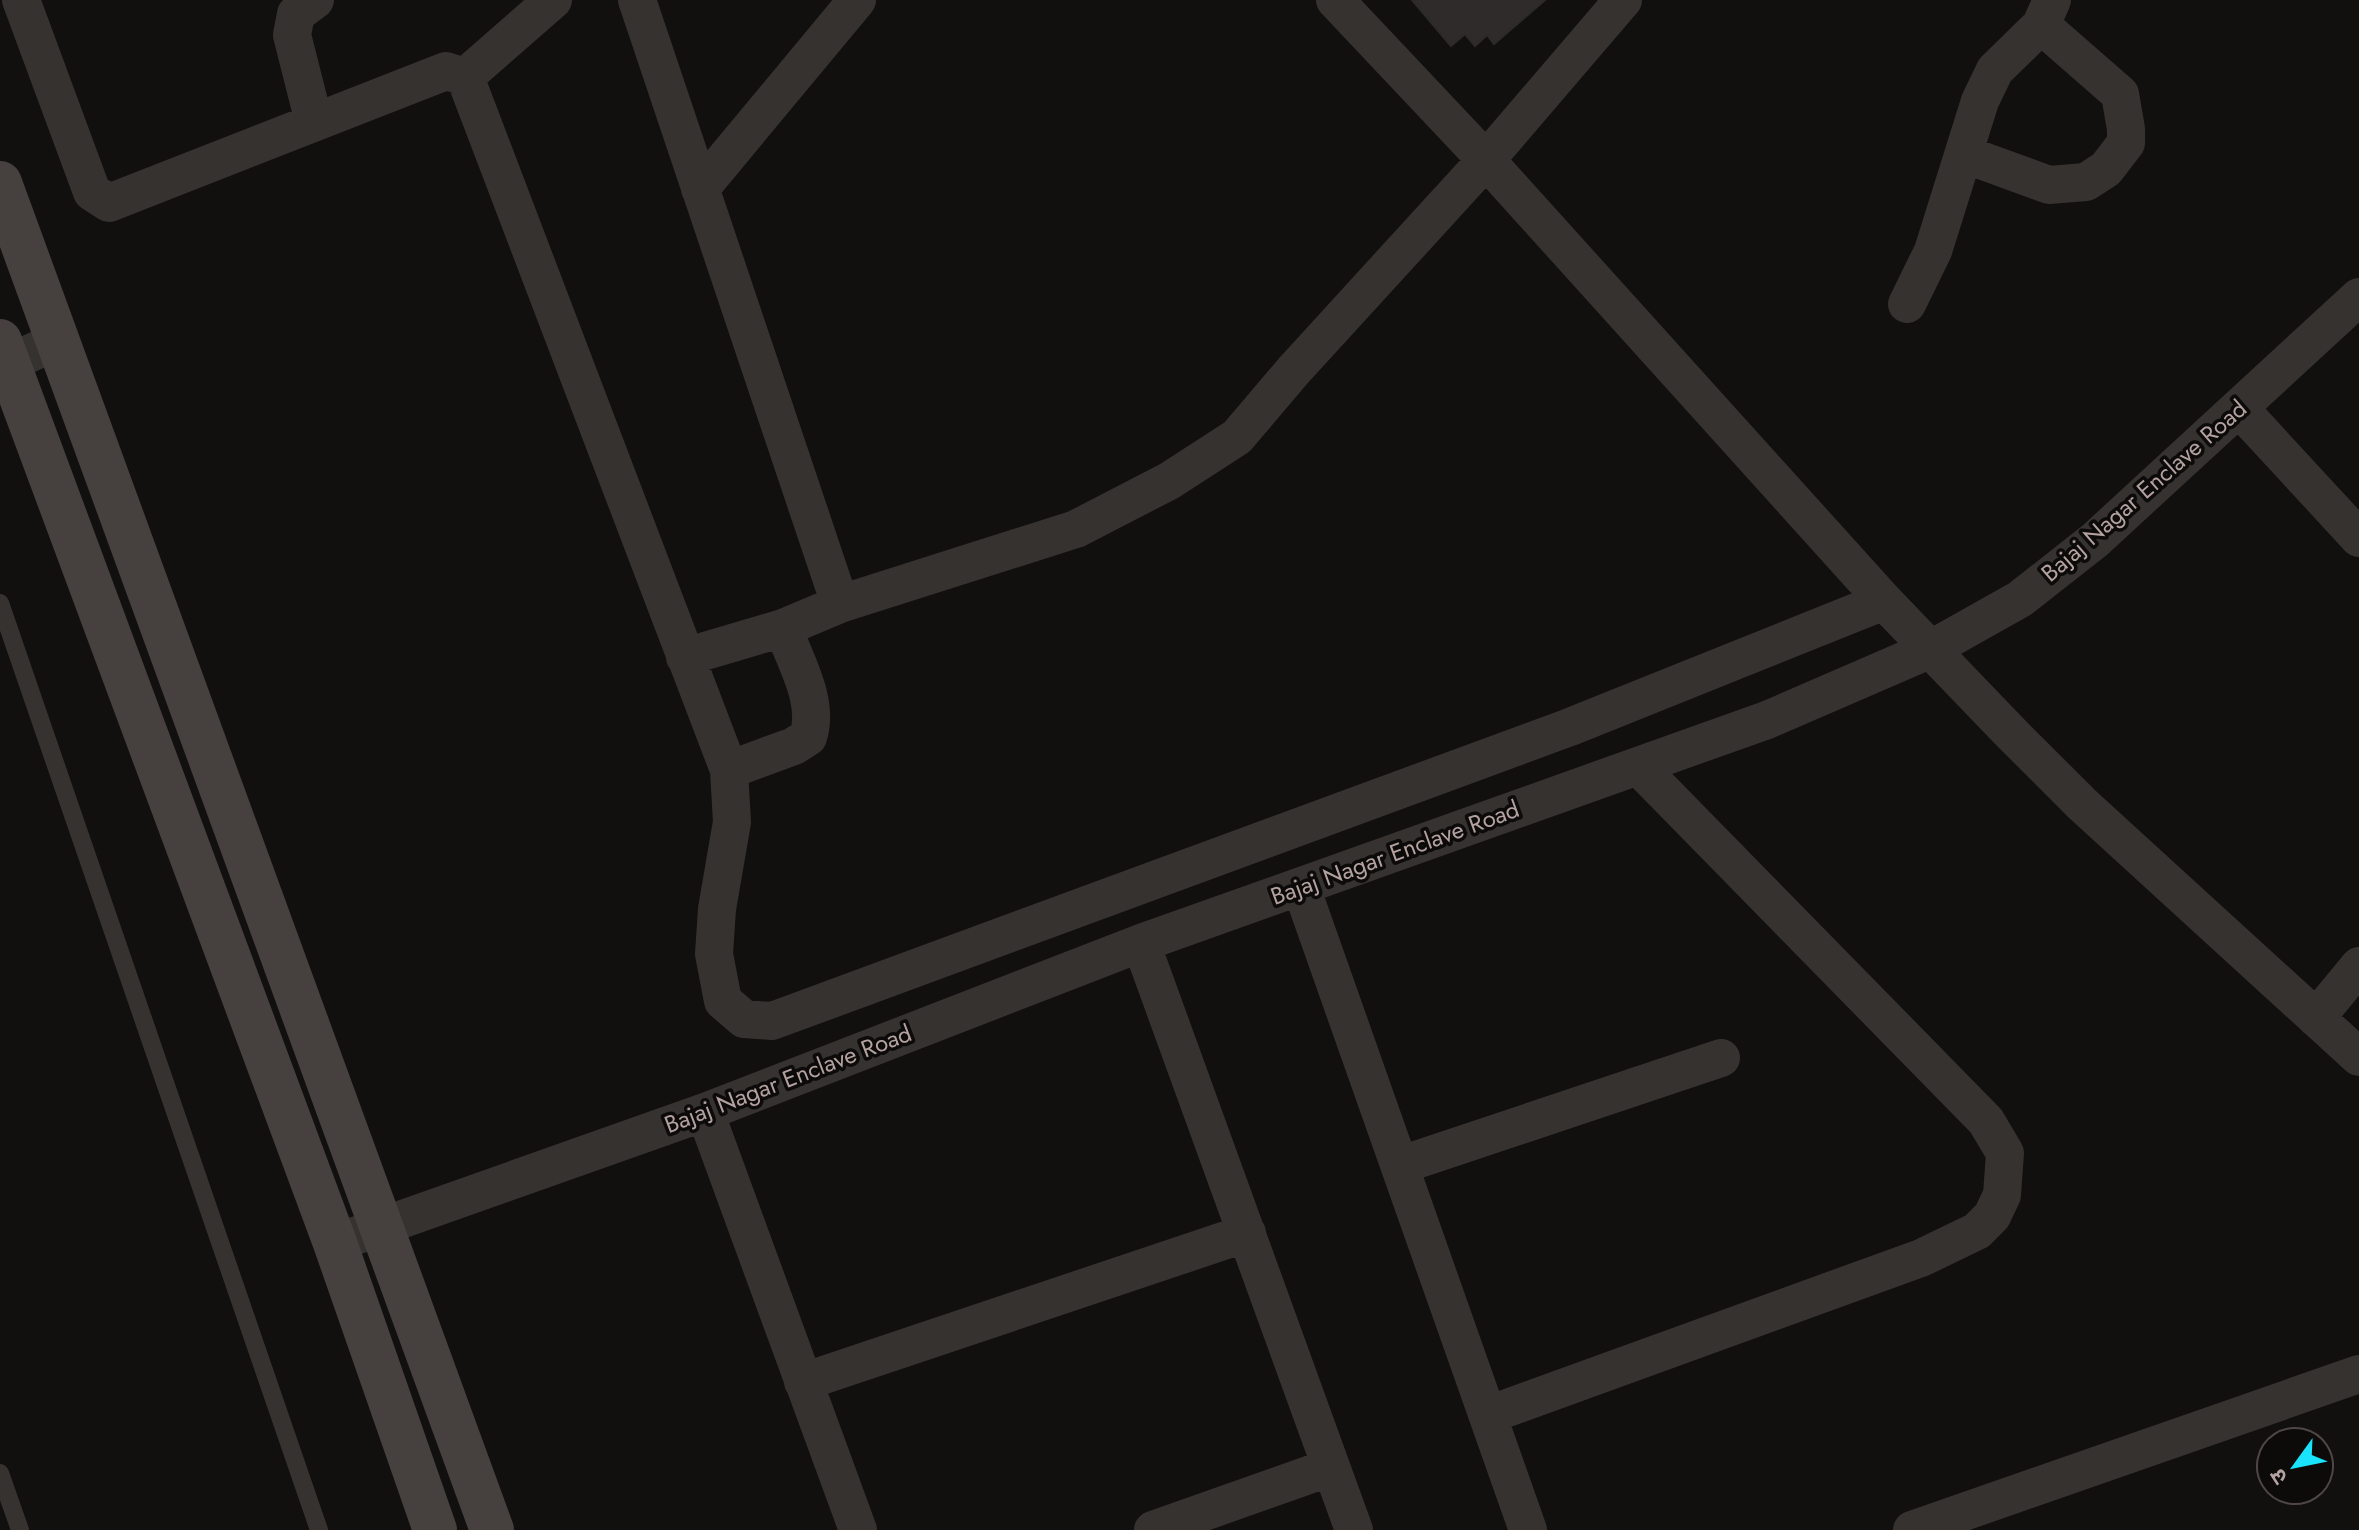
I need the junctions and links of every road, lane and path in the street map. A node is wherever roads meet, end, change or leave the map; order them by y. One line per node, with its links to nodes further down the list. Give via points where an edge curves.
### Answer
1 (21, 0): 10 (street, via 92,192 109,203)
2 (315, 0): 10 (street, via 296,14 292,35)
3 (553, 0): 9 (street)
4 (857, 0): 14 (street)
5 (1335, 0): 12 (street)
6 (1623, 0): 12 (street)
7 (639, 1): 14 (street)
8 (2047, 13): 11 (street, via 1995,70); 11 (street, via 2120,94 2126,143 2106,169 2086,182 2049,185)
9 (465, 77): 10 (street, via 446,71); 26 (street)
10 (314, 122)
11 (1964, 154): 16 (street, via 1933,251)
12 (1486, 160): 21 (street); 23 (street, via 1237,437 1169,481 1076,529)
13 (0, 183): 17 (street)
14 (700, 189): 23 (street)
15 (2359, 297): 19 (street, Bajaj Nagar Enclave Road)
16 (1907, 304)
17 (57, 341): 18 (street); 37 (street)
18 (3, 357): 39 (street)
19 (2239, 408): 20 (street); 25 (street, Bajaj Nagar Enclave Road, via 2095,540 2020,599)
20 (2359, 538)
21 (1884, 601): 25 (street); 28 (street, via 1570,727 772,1021 744,1019 723,1001 714,954 732,822)
22 (0, 603): 46 (lane)
23 (840, 604): 24 (street)
24 (783, 628): 26 (street); 28 (street, via 811,703 813,724 808,737 794,746)
25 (1931, 649): 27 (street, Bajaj Nagar Enclave Road, via 1767,720); 32 (street, via 2082,804)
26 (685, 657): 28 (street)
27 (1638, 766): 29 (street, Bajaj Nagar Enclave Road); 42 (street, via 1986,1121 2005,1153 2002,1195 1977,1231 1921,1258)
28 (729, 770)
29 (1301, 887): 30 (street, Bajaj Nagar Enclave Road); 36 (street)
30 (1141, 943): 35 (street, Bajaj Nagar Enclave Road); 38 (street)
31 (2359, 966): 32 (street)
32 (2316, 1018): 33 (street)
33 (2359, 1057)
34 (1721, 1058): 36 (street)
35 (705, 1112): 37 (street, Bajaj Nagar Enclave Road); 41 (street)
36 (1401, 1165): 42 (street)
37 (382, 1226): 39 (street, Bajaj Nagar Enclave Road); 48 (street)
38 (1247, 1233): 41 (street); 43 (street)
39 (335, 1243): 47 (street)
40 (2359, 1374): 53 (street)
41 (803, 1382): 49 (street)
42 (1488, 1415): 52 (street)
43 (1331, 1467): 50 (street); 51 (street)
44 (0, 1473): 45 (lane)
45 (20, 1530)
46 (319, 1530)
47 (435, 1530)
48 (492, 1530)
49 (858, 1530)
50 (1153, 1530)
51 (1354, 1530)
52 (1528, 1530)
53 (1912, 1530)

